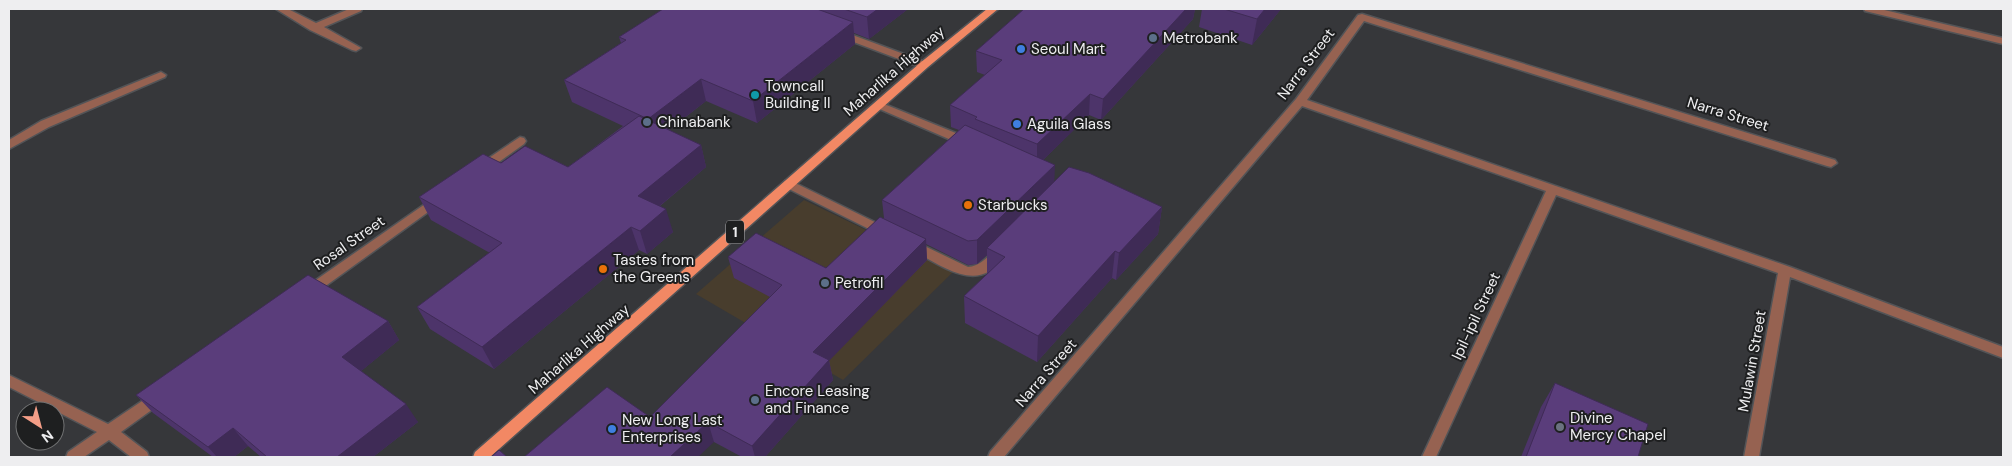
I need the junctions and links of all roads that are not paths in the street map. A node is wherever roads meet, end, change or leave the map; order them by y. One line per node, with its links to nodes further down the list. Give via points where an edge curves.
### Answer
1 (281, 9): 5 (street)
2 (356, 9): 5 (street)
3 (993, 9): 9 (main road, Maharlika Highway / 1)
4 (1869, 9): 7 (street)
5 (314, 28): 8 (street)
6 (831, 30): 9 (street)
7 (2003, 41)
8 (356, 48)
9 (924, 65): 12 (main road, Maharlika Highway / 1)
10 (161, 75): 14 (street, via 45,124)
11 (1300, 101): 16 (street, Narra Street, via 1362,16); 19 (street); 31 (street, Narra Street)
12 (879, 105): 15 (street); 18 (main road, Maharlika Highway / 1)
13 (520, 141): 17 (street)
14 (9, 145)
15 (977, 146)
16 (1831, 162)
17 (472, 175)
18 (789, 184): 21 (street, via 966,272 986,267); 30 (main road, Maharlika Highway / 1)
19 (1553, 189): 22 (street); 32 (street, Ipil-ipil Street)
20 (448, 192): 23 (street, Rosal Street)
21 (1007, 247)
22 (1784, 270): 24 (street); 33 (street, Mulawin Street)
23 (295, 301)
24 (2003, 353)
25 (9, 381): 27 (street)
26 (166, 392): 27 (street)
27 (110, 432): 28 (street); 29 (street)
28 (73, 457)
29 (142, 457)
30 (480, 457)
31 (995, 457)
32 (1430, 457)
33 (1751, 457)

